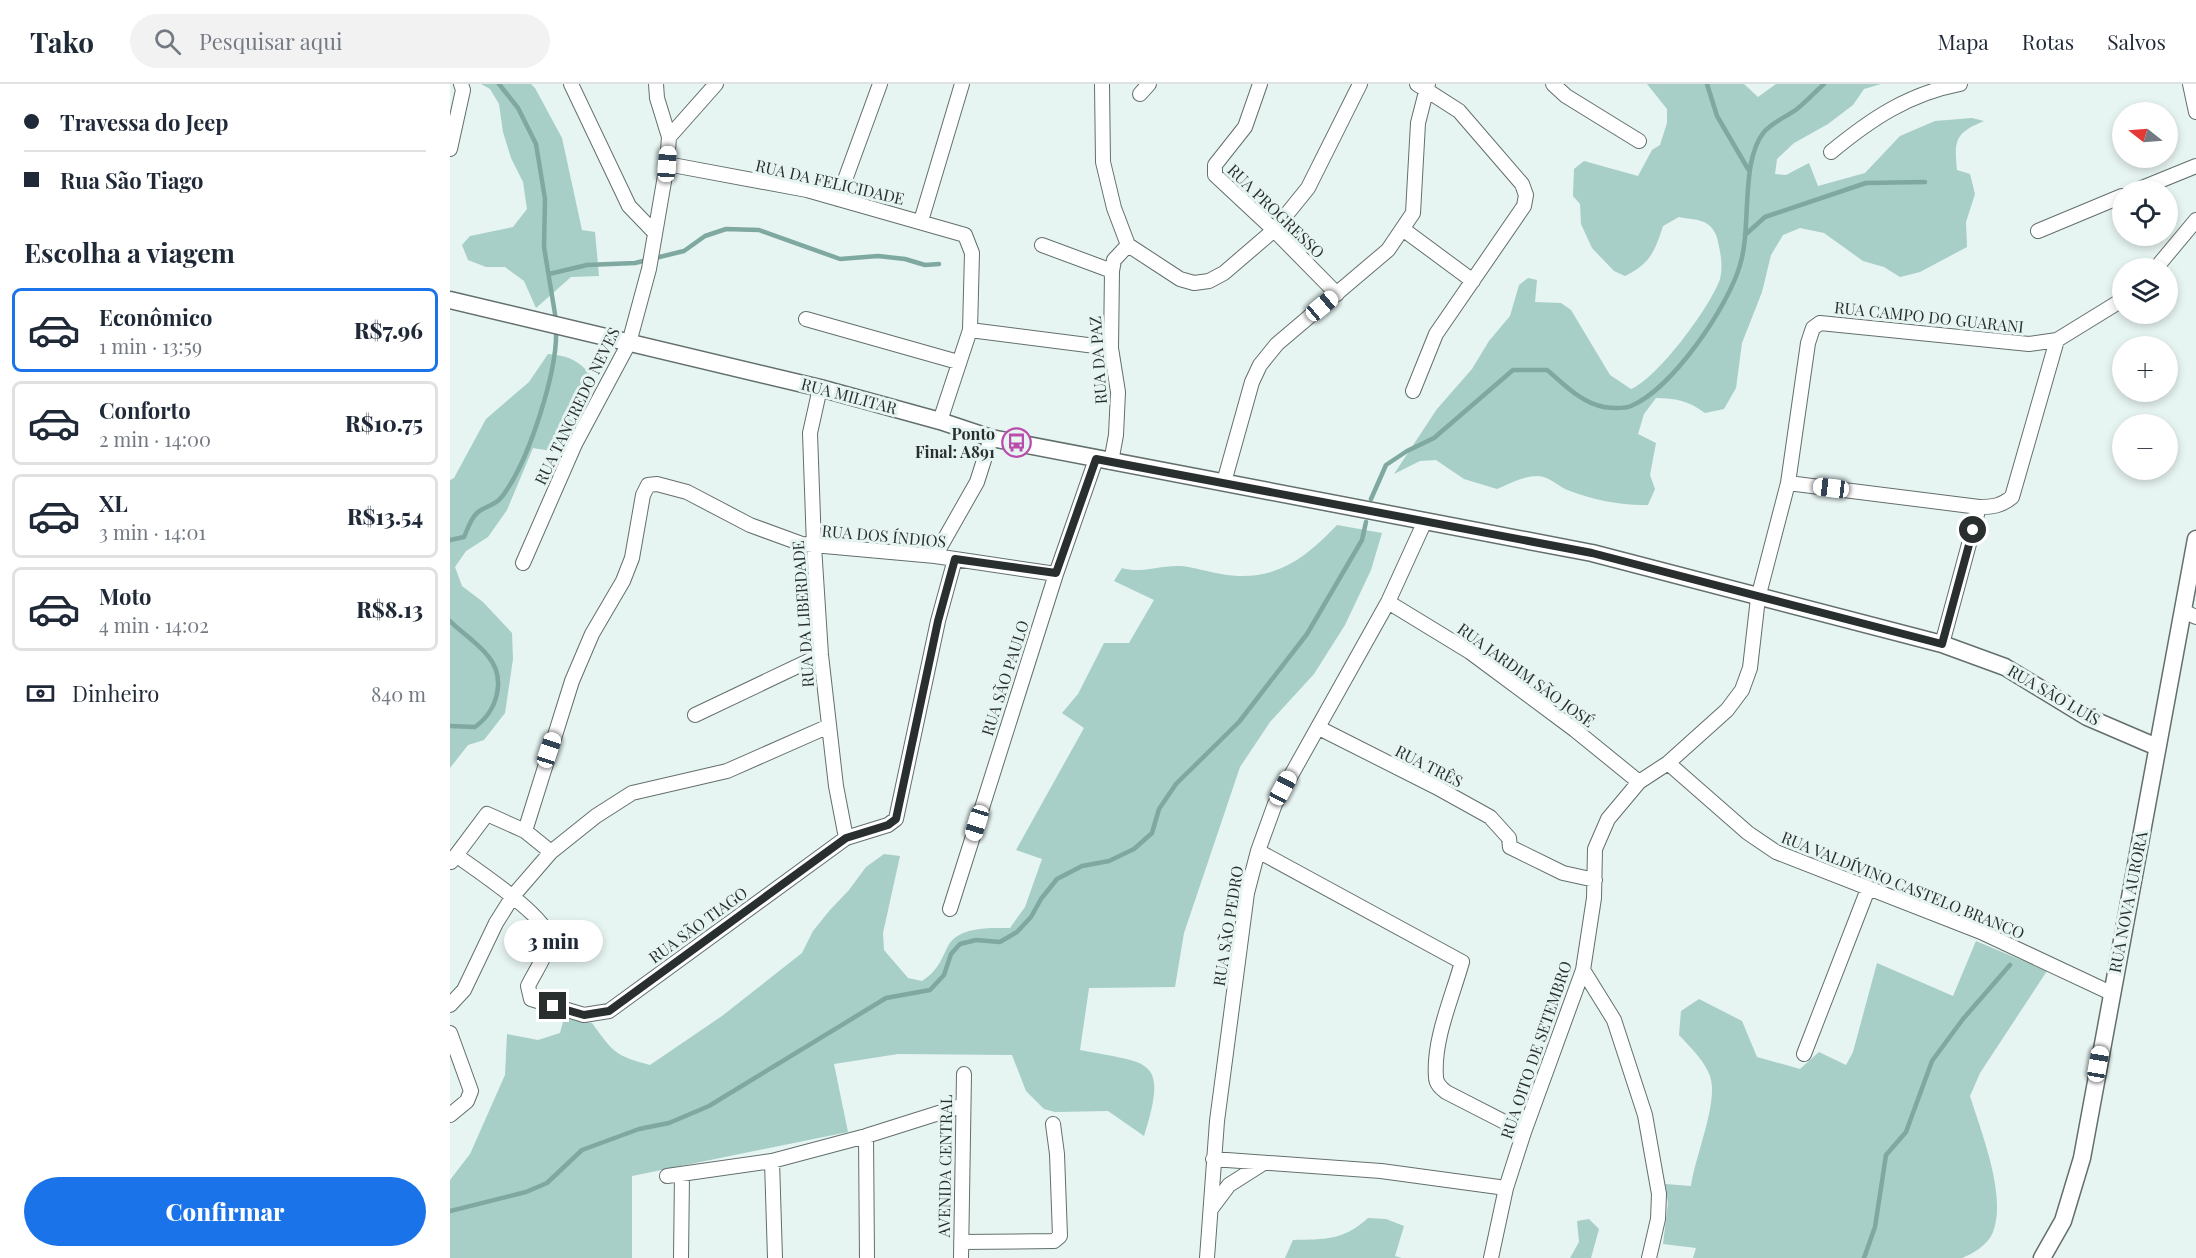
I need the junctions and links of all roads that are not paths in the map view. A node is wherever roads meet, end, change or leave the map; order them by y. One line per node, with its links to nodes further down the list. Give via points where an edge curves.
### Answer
1 (461, 84): 17 (street)
2 (571, 84): 29 (street, via 628,206)
3 (656, 84): 15 (street, RUA TANCREDO NEVES)
4 (716, 84): 15 (street)
5 (880, 84): 22 (street)
6 (962, 84): 25 (street)
7 (1102, 84): 31 (street, via 1103,162)
8 (1260, 84): 26 (street, RUA PROGRESSO, via 1245,127 1214,170 1220,182)
9 (1360, 84): 26 (street, via 1308,188)
10 (1553, 84): 16 (street)
11 (1960, 84): 18 (street, via 1929,90 1893,108)
12 (2190, 84): 14 (street)
13 (1424, 86): 27 (street, via 1414,156 1413,213); 34 (street, via 1459,111 1522,184 1526,195 1520,211)
14 (2196, 112)
15 (669, 137): 19 (street, RUA TANCREDO NEVES)
16 (1639, 141)
17 (450, 149)
18 (1831, 152)
19 (667, 164): 22 (street, RUA DA FELICIDADE, via 765,180); 29 (street, RUA TANCREDO NEVES)
20 (2196, 166): 21 (street)
21 (2162, 180)
22 (837, 199): 25 (street, RUA DA FELICIDADE)
23 (2112, 200): 28 (street)
24 (2196, 220): 32 (street)
25 (921, 221): 39 (street, RUA DA FELICIDADE, via 965,235 972,252)
26 (1274, 230): 31 (street, via 1224,273 1194,283 1180,279); 35 (street, RUA PROGRESSO)
27 (1404, 230): 34 (street); 35 (street, via 1388,250)
28 (2038, 231)
29 (655, 233): 41 (street, RUA TANCREDO NEVES)
30 (1042, 245): 33 (street)
31 (1128, 245): 33 (street, via 1114,260)
32 (2164, 258)
33 (1112, 271): 42 (street, RUA DA PAZ)
34 (1473, 281): 45 (street, via 1426,352)
35 (1337, 294): 49 (street, via 1276,344 1260,365)
36 (450, 300): 41 (street, RUA MILITAR)
37 (2112, 306): 40 (street)
38 (806, 319): 43 (street)
39 (970, 330): 42 (street); 43 (street)
40 (2057, 340): 50 (street, RUA CAMPO DO GUARANI, via 2029,344 1817,324 1808,343); 51 (street, via 2012,497 1993,507)
41 (629, 343): 44 (street, RUA MILITAR); 57 (street, RUA TANCREDO NEVES, via 575,444)
42 (1111, 348): 48 (street, RUA DA PAZ, via 1118,392 1116,435)
43 (958, 362): 46 (street)
44 (820, 388): 46 (street, RUA MILITAR); 54 (street, RUA DA LIBERDADE, via 810,433)
45 (1413, 391)
46 (940, 421): 47 (street, RUA MILITAR)
47 (991, 438): 48 (street, RUA MILITAR); 55 (street, via 977,482)
48 (1104, 460): 49 (street, RUA MILITAR); 58 (street, RUA SÃO PAULO)
49 (1224, 482): 52 (street, RUA MILITAR)
50 (1788, 483): 51 (street); 59 (street, RUA OITO DE SETEMBRO)
51 (1979, 507): 62 (street)
52 (1425, 521): 59 (street, RUA SÃO LUÍS, via 1592,553); 60 (street, RUA SÃO PEDRO)
53 (2196, 543): 61 (street, RUA NOVA AURORA)
54 (814, 546): 55 (street, RUA DOS ÍNDIOS); 63 (street, RUA DA LIBERDADE); 70 (street, RUA DOS ÍNDIOS, via 750,525 687,492 648,485 624,581 592,634 572,681)
55 (935, 556): 56 (street, RUA DOS ÍNDIOS)
56 (955, 559): 58 (street, RUA DOS ÍNDIOS); 71 (street, RUA SÃO TIAGO, via 896,819)
57 (523, 563)
58 (1056, 573): 78 (street, RUA SÃO PAULO)
59 (1758, 598): 62 (street, RUA SÃO LUÍS); 68 (street, RUA OITO DE SETEMBRO, via 1750,668 1742,690 1727,710)
60 (1388, 602): 66 (street, RUA SÃO PEDRO); 69 (street, RUA JARDIM SÃO JOSÉ, via 1470,652)
61 (2189, 614): 67 (street, RUA NOVA AURORA)
62 (1942, 644): 67 (street, RUA SÃO LUÍS, via 2006,667 2087,717)
63 (821, 656): 64 (street); 65 (street, RUA DA LIBERDADE)
64 (695, 715)
65 (829, 726): 71 (street, RUA DA LIBERDADE); 73 (street, via 727,771 632,793)
66 (1319, 728): 72 (street, RUA SÃO PEDRO, via 1275,804); 75 (street, RUA TRÊS, via 1490,817 1509,838 1510,847 1563,873)
67 (2157, 747): 80 (street, RUA NOVA AURORA)
68 (1668, 763): 69 (street, RUA OITO DE SETEMBRO); 76 (street, RUA VALDÍVINO CASTELO BRANCO, via 1748,833 1776,852)
69 (1639, 782): 75 (street, RUA OITO DE SETEMBRO, via 1608,819 1595,849)
70 (525, 831): 73 (street); 74 (street, via 487,814)
71 (846, 838): 77 (street, RUA SÃO TIAGO, via 609,1011 584,1015 531,999 528,986 549,937)
72 (1258, 851): 88 (street, via 1462,962 1440,1041 1438,1086); 90 (street, RUA SÃO PEDRO, via 1247,893)
73 (551, 852): 77 (street)
74 (453, 859): 77 (street)
75 (1595, 880): 79 (street, RUA OITO DE SETEMBRO)
76 (1868, 889): 80 (street, RUA VALDÍVINO CASTELO BRANCO, via 1981,932); 83 (street)
77 (513, 896): 81 (street, via 464,990)
78 (950, 909)
79 (1583, 970): 88 (street, RUA OITO DE SETEMBRO); 106 (street, via 1614,1020 1645,1115 1659,1194)
80 (2111, 993): 107 (street, RUA NOVA AURORA, via 2082,1158 2063,1221)
81 (450, 1005)
82 (450, 1033): 86 (street, via 471,1091 467,1101)
83 (1804, 1053)
84 (964, 1074): 85 (street, AVENIDA CENTRAL)
85 (962, 1106): 89 (street); 99 (street, AVENIDA CENTRAL)
86 (450, 1114)
87 (1053, 1124): 99 (street, via 1058,1154 1060,1236 1054,1241)
88 (1524, 1132): 97 (street, RUA OITO DE SETEMBRO)
89 (867, 1136): 91 (street); 102 (street)
90 (1213, 1159): 92 (street); 95 (street, RUA SÃO PEDRO)
91 (772, 1161): 93 (street); 101 (street)
92 (1262, 1164): 96 (street); 97 (street, via 1381,1171)
93 (682, 1174): 94 (street); 100 (street)
94 (667, 1176)
95 (1212, 1180): 96 (street, via 1221,1186); 98 (street, RUA SÃO PEDRO)
96 (1229, 1185): 98 (street)
97 (1506, 1188): 105 (street, RUA OITO DE SETEMBRO)
98 (1210, 1209): 104 (street, RUA SÃO PEDRO)
99 (961, 1242): 103 (street, AVENIDA CENTRAL)
100 (681, 1258)
101 (775, 1258)
102 (867, 1258)
103 (960, 1258)
104 (1207, 1258)
105 (1491, 1258)
106 (1649, 1258)
107 (2042, 1258)

